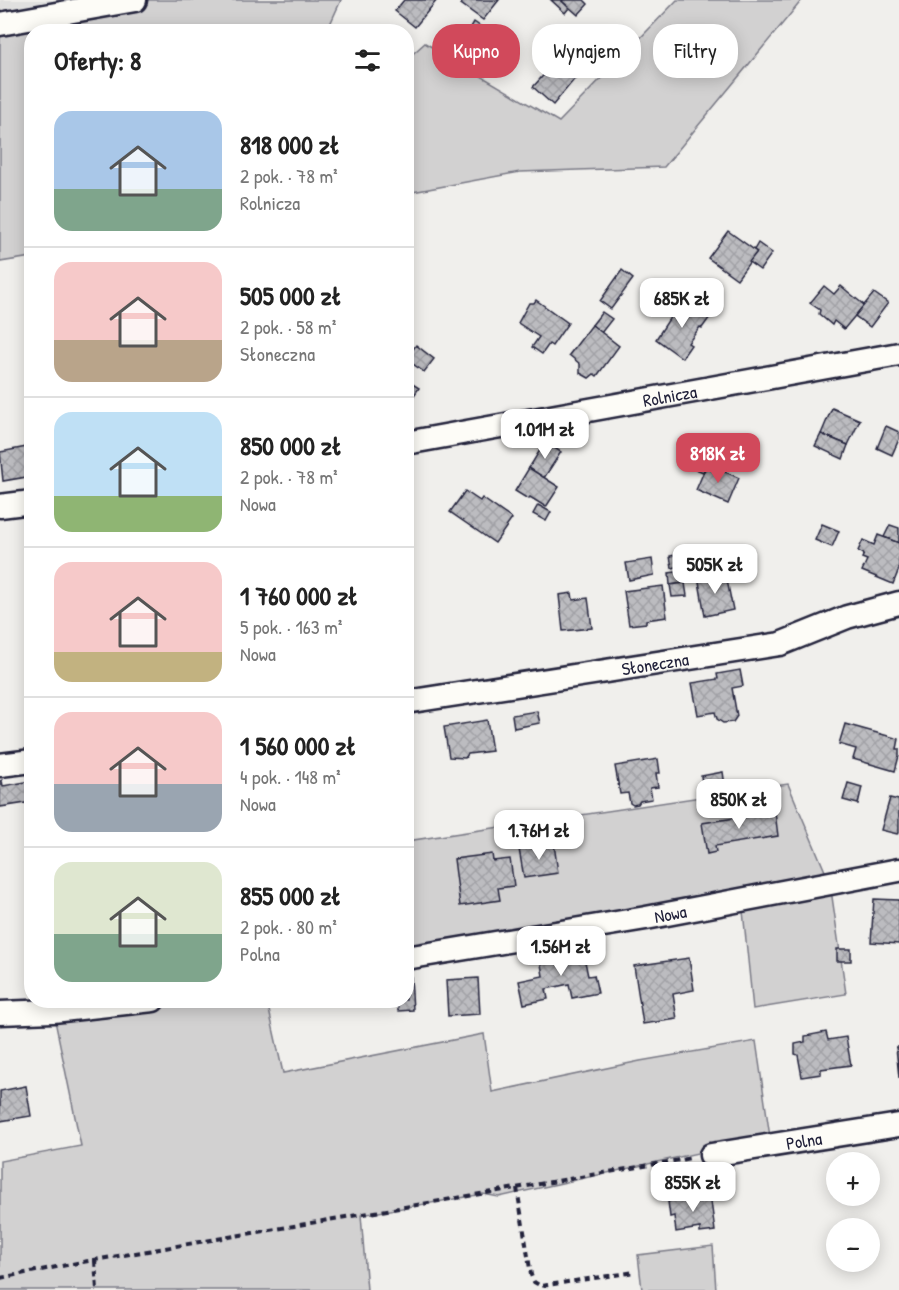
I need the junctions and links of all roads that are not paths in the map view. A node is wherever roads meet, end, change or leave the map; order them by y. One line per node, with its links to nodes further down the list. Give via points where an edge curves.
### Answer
1 (135, 0): 2 (street)
2 (0, 24)
3 (899, 354): 4 (street, Rolnicza)
4 (414, 442)
5 (24, 503): 6 (street)
6 (0, 506)
7 (899, 603): 8 (street, Słoneczna, via 847,617 780,644)
8 (414, 701)
9 (24, 762): 10 (street)
10 (0, 765)
11 (899, 870): 12 (street, Nowa)
12 (414, 957)
13 (80, 1008): 14 (street)
14 (0, 1013)
15 (899, 1125): 16 (street, Polna)
16 (711, 1155)

